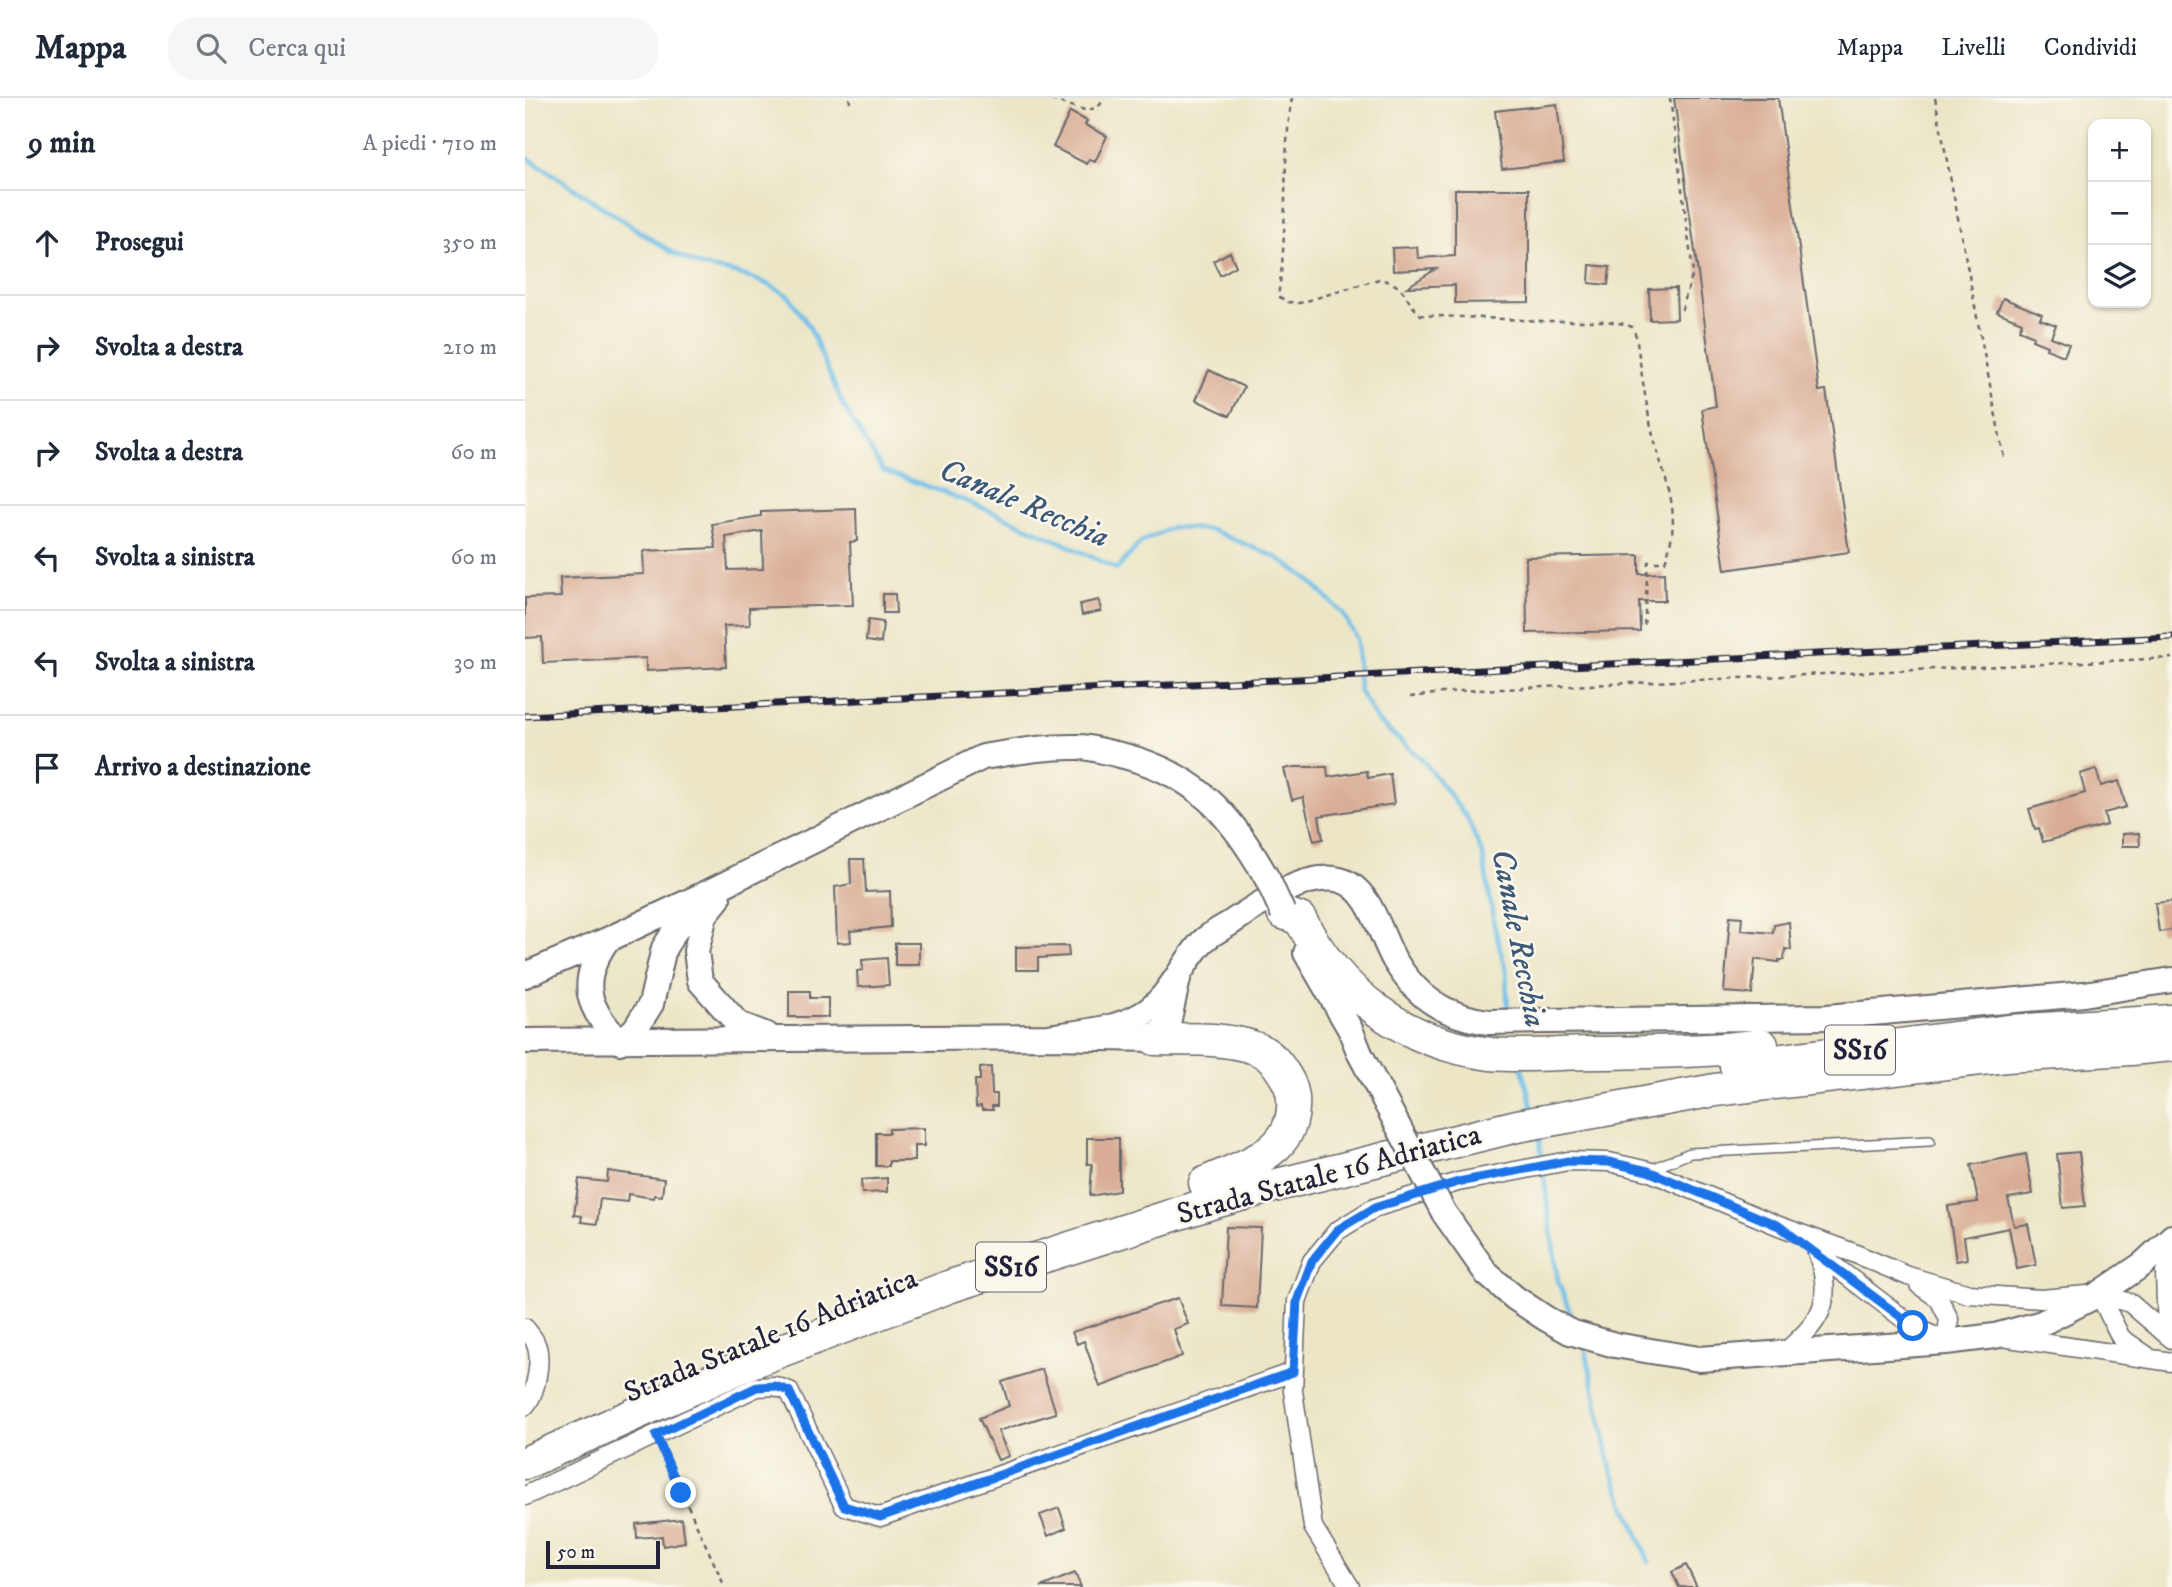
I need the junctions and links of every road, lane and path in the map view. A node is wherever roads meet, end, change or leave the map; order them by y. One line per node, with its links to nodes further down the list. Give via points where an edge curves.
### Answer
1 (849, 98): 7 (path)
2 (1104, 98): 6 (path, via 1088,111)
3 (1291, 98): 10 (path, via 1278,296 1300,303 1379,279 1401,288 1421,315 1606,321 1632,327 1674,520 1665,562 1648,562)
4 (1670, 98): 8 (path, via 1693,273)
5 (1935, 98): 9 (path)
6 (1051, 100)
7 (851, 106)
8 (1681, 313)
9 (2004, 458)
10 (1644, 629)
11 (2172, 658): 12 (path)
12 (1410, 697)
13 (733, 880): 14 (main road); 15 (main road, bridge, via 983,757 1082,747 1132,758 1201,792 1236,828); 25 (main road, via 705,915 696,951 700,981 738,1024)
14 (709, 892): 16 (main road); 27 (main road, via 664,948 652,1004)
15 (1283, 913): 21 (highway, via 1300,919 1338,977 1370,1007 1409,1030 1491,1054 1714,1051 1995,1019); 43 (main road, bridge, via 1350,1029 1444,1213 1487,1274 1515,1298 1570,1332 1615,1345 1699,1359)
16 (607, 940): 17 (main road); 27 (main road, via 594,960 588,990 604,1025)
17 (525, 975)
18 (1179, 975): 19 (main road, via 1203,940 1265,900 1321,878 1341,880 1359,890 1394,960 1416,989 1439,1008 1489,1022 1827,1017 2084,994); 20 (main road); 23 (main road, via 1168,1023)
19 (2172, 979)
20 (1157, 1003): 22 (main road, via 1109,1028); 23 (main road, via 1151,1023)
21 (2008, 1031): 24 (highway, Strada Statale 16 Adriatica / SS16); 28 (highway, Strada Statale 16 Adriatica / SS16, via 1715,1068)
22 (1048, 1037): 23 (main road); 25 (main road)
23 (1155, 1039): 32 (highway, via 1216,1040 1254,1047 1278,1062 1294,1093 1293,1123 1279,1146)
24 (2170, 1039): 28 (highway, Strada Statale 16 Adriatica / SS16, via 2131,1049 2006,1056)
25 (796, 1040): 27 (main road)
26 (525, 1041): 27 (main road)
27 (620, 1042)
28 (1551, 1109): 29 (highway, Strada Statale 16 Adriatica / SS16)
29 (1514, 1116): 32 (highway, Strada Statale 16 Adriatica / SS16); 50 (highway, Strada Statale 16 Adriatica / SS16, via 1211,1203 951,1286 754,1361)
30 (1930, 1141): 31 (lane, via 1690,1153)
31 (1648, 1171): 33 (street); 46 (street, via 1609,1162 1568,1161 1458,1182 1374,1208 1337,1230 1312,1261 1297,1301)
32 (1205, 1182): 49 (highway, Strada Statale 16 Adriatica / SS16, via 874,1293 628,1392)
33 (1779, 1226): 35 (street); 37 (street)
34 (2172, 1237): 38 (main road)
35 (1818, 1254): 42 (street, via 1913,1326); 43 (street, via 1826,1277 1825,1303 1810,1330)
36 (2172, 1256): 41 (street, via 2165,1272)
37 (1908, 1276): 38 (street, via 1969,1294 2041,1299); 42 (street, via 1939,1299 1949,1318)
38 (2099, 1294): 40 (main road, via 2042,1323); 41 (street, via 2130,1303); 44 (street, via 2121,1338)
39 (525, 1328): 47 (street, via 537,1344 538,1373)
40 (1995, 1336): 42 (main road); 44 (street)
41 (2170, 1337)
42 (1946, 1342): 43 (main road)
43 (1783, 1354)
44 (2151, 1359): 45 (street)
45 (2172, 1362)
46 (1293, 1372): 48 (street, via 880,1517 844,1506 789,1391 757,1387); 53 (street, via 1313,1527)
47 (525, 1406)
48 (656, 1435): 51 (street); 52 (path)
49 (525, 1440)
50 (525, 1463)
51 (525, 1496)
52 (725, 1587)
53 (1350, 1587)

